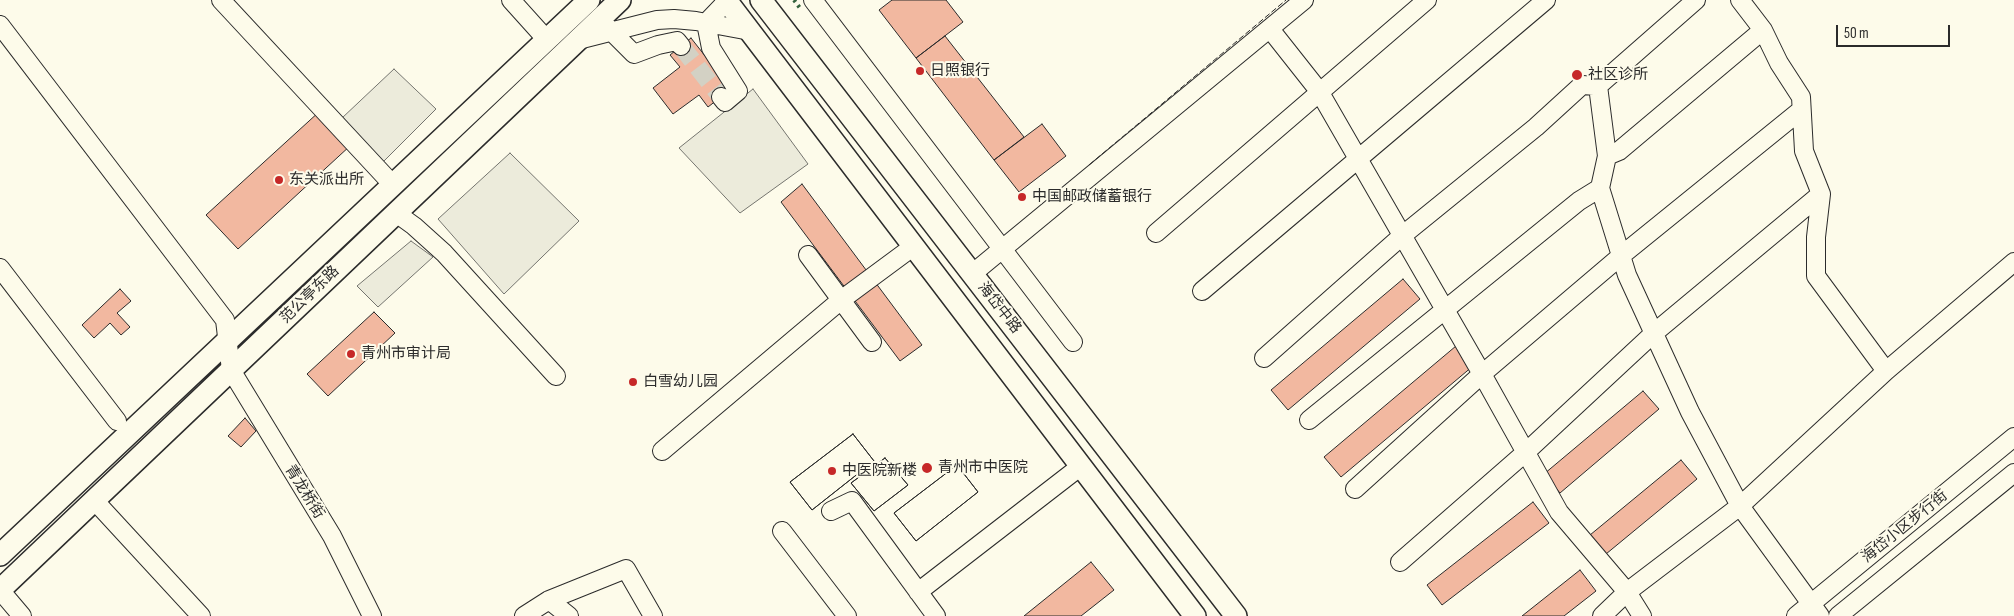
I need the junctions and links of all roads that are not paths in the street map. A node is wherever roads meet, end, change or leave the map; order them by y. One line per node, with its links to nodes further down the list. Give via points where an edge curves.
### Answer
1 (221, 0): 29 (street)
2 (512, 0): 21 (street)
3 (579, 0): 14 (street)
4 (589, 0): 14 (main road, 范公亭东路)
5 (620, 0): 17 (main road, 范公亭东路)
6 (813, 0): 47 (street)
7 (1304, 0): 18 (street)
8 (1427, 0): 24 (street)
9 (1546, 0): 28 (street)
10 (1696, 0): 23 (street)
11 (1740, 0): 19 (street)
12 (727, 1): 15 (street); 20 (main road, 海岱中路)
13 (766, 4): 40 (main road, 海岱中路)
14 (565, 23): 21 (main road, 范公亭东路)
15 (706, 23): 17 (street, via 674,19); 20 (street); 25 (street, via 711,48 738,91 725,102)
16 (0, 25): 45 (street, via 225,320)
17 (606, 26): 22 (street, via 634,54 677,41); 32 (main road, 范公亭东路, via 578,40)
18 (1270, 28): 24 (street); 40 (street)
19 (1764, 30): 26 (street, via 1779,63 1801,97); 27 (street, via 1618,151)
20 (750, 31): 35 (main road, 海岱中路)
21 (547, 40): 29 (main road, 范公亭东路)
22 (681, 46)
23 (1598, 86): 27 (street); 34 (street, via 1582,84 1536,127)
24 (1319, 91): 28 (street); 33 (street)
25 (720, 97)
26 (1801, 110): 31 (street, via 1804,151); 37 (street)
27 (1607, 156): 30 (street)
28 (1359, 159): 34 (street); 41 (street)
29 (393, 185): 45 (main road, 范公亭东路)
30 (1600, 188): 37 (street); 43 (street, via 1579,201)
31 (1821, 194): 44 (street); 50 (street, via 1816,276)
32 (396, 213): 49 (main road, 范公亭东路); 52 (street, via 444,252)
33 (1156, 233)
34 (1403, 235): 43 (street); 48 (street)
35 (914, 246): 42 (street); 58 (main road, 海岱中路)
36 (808, 255): 42 (street)
37 (1622, 255): 44 (street, via 1627,275); 51 (street)
38 (2014, 262): 50 (street)
39 (0, 268): 54 (street)
40 (972, 274): 81 (main road, 海岱中路)
41 (1202, 292)
42 (841, 300): 46 (street); 56 (street)
43 (1445, 310): 51 (street); 53 (street)
44 (1654, 333): 57 (street); 62 (street, via 1690,412)
45 (228, 341): 49 (street); 65 (main road, 范公亭东路)
46 (872, 342)
47 (1073, 342)
48 (1264, 358)
49 (231, 370): 61 (main road, 范公亭东路); 75 (street, 青龙桥街, via 332,536)
50 (1886, 371): 62 (street)
51 (1482, 374): 57 (street); 60 (street)
52 (556, 376)
53 (1310, 420)
54 (117, 421)
55 (2014, 437): 71 (street, 海岱小区步行街)
56 (662, 451)
57 (1526, 452): 66 (street); 69 (street, via 1559,512)
58 (1081, 466): 68 (street); 80 (main road, 海岱中路)
59 (2014, 473): 85 (street, 海岱小区步行街)
60 (1354, 488)
61 (94, 500): 67 (main road, 范公亭东路); 74 (street)
62 (1740, 506): 69 (street); 71 (street)
63 (831, 511): 68 (street, via 852,501)
64 (782, 531): 78 (street)
65 (0, 555)
66 (1400, 562)
67 (0, 590): 73 (street)
68 (918, 592): 79 (street)
69 (1627, 592): 82 (street); 83 (street)
70 (549, 600): 72 (street); 76 (street); 77 (street, via 626,569)
71 (1816, 610): 84 (street, 海岱小区步行街)
72 (528, 615)
73 (22, 616)
74 (201, 616)
75 (372, 616)
76 (569, 616)
77 (653, 616)
78 (847, 616)
79 (936, 616)
80 (1195, 616)
81 (1236, 616)
82 (1602, 616)
83 (1642, 616)
84 (1796, 616)
85 (1838, 616)

